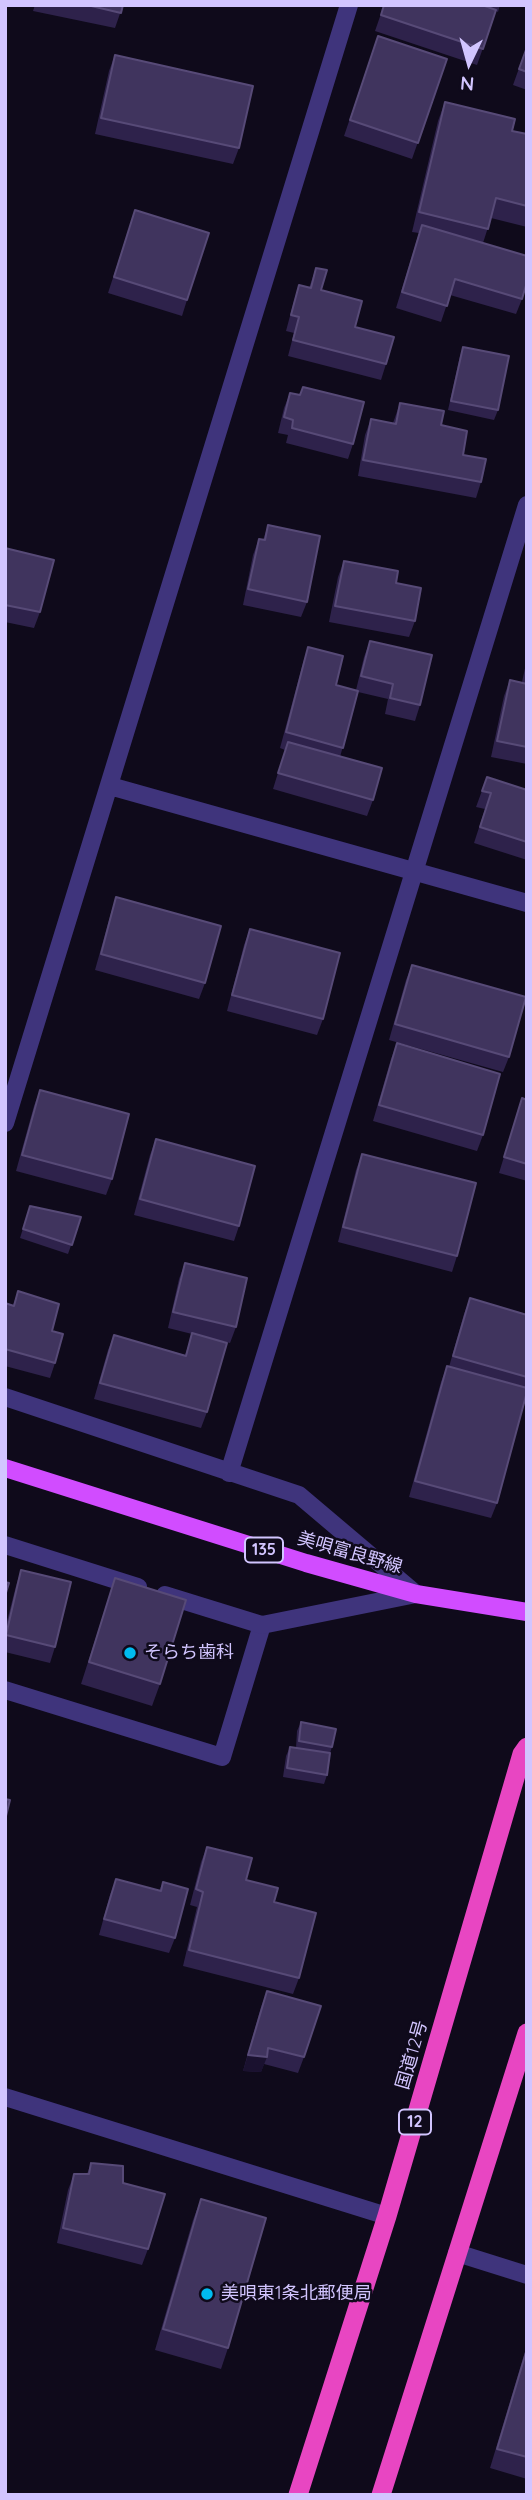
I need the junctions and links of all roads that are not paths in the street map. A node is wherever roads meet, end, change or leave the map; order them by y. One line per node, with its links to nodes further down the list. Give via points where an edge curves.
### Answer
1 (349, 5): 3 (street)
2 (527, 505): 4 (street)
3 (110, 786): 4 (street); 6 (street)
4 (416, 870): 5 (street); 9 (street)
5 (527, 903)
6 (5, 1122)
7 (5, 1396): 9 (street)
8 (5, 1468): 11 (main road, 美唄富良野線 / 135)
9 (229, 1473): 11 (street, via 299,1495)
10 (5, 1545): 13 (street)
11 (416, 1594): 12 (main road, 美唄富良野線 / 135); 13 (street)
12 (527, 1612)
13 (262, 1625): 14 (street, via 222,1757)
14 (5, 1690)
15 (527, 1747): 18 (highway, 国道12号 / 12)
16 (527, 2032): 19 (highway)
17 (5, 2097): 18 (street)
18 (387, 2216): 21 (highway, 国道12号 / 12)
19 (457, 2253): 20 (street); 22 (highway)
20 (527, 2275)
21 (298, 2495)
22 (381, 2495)

